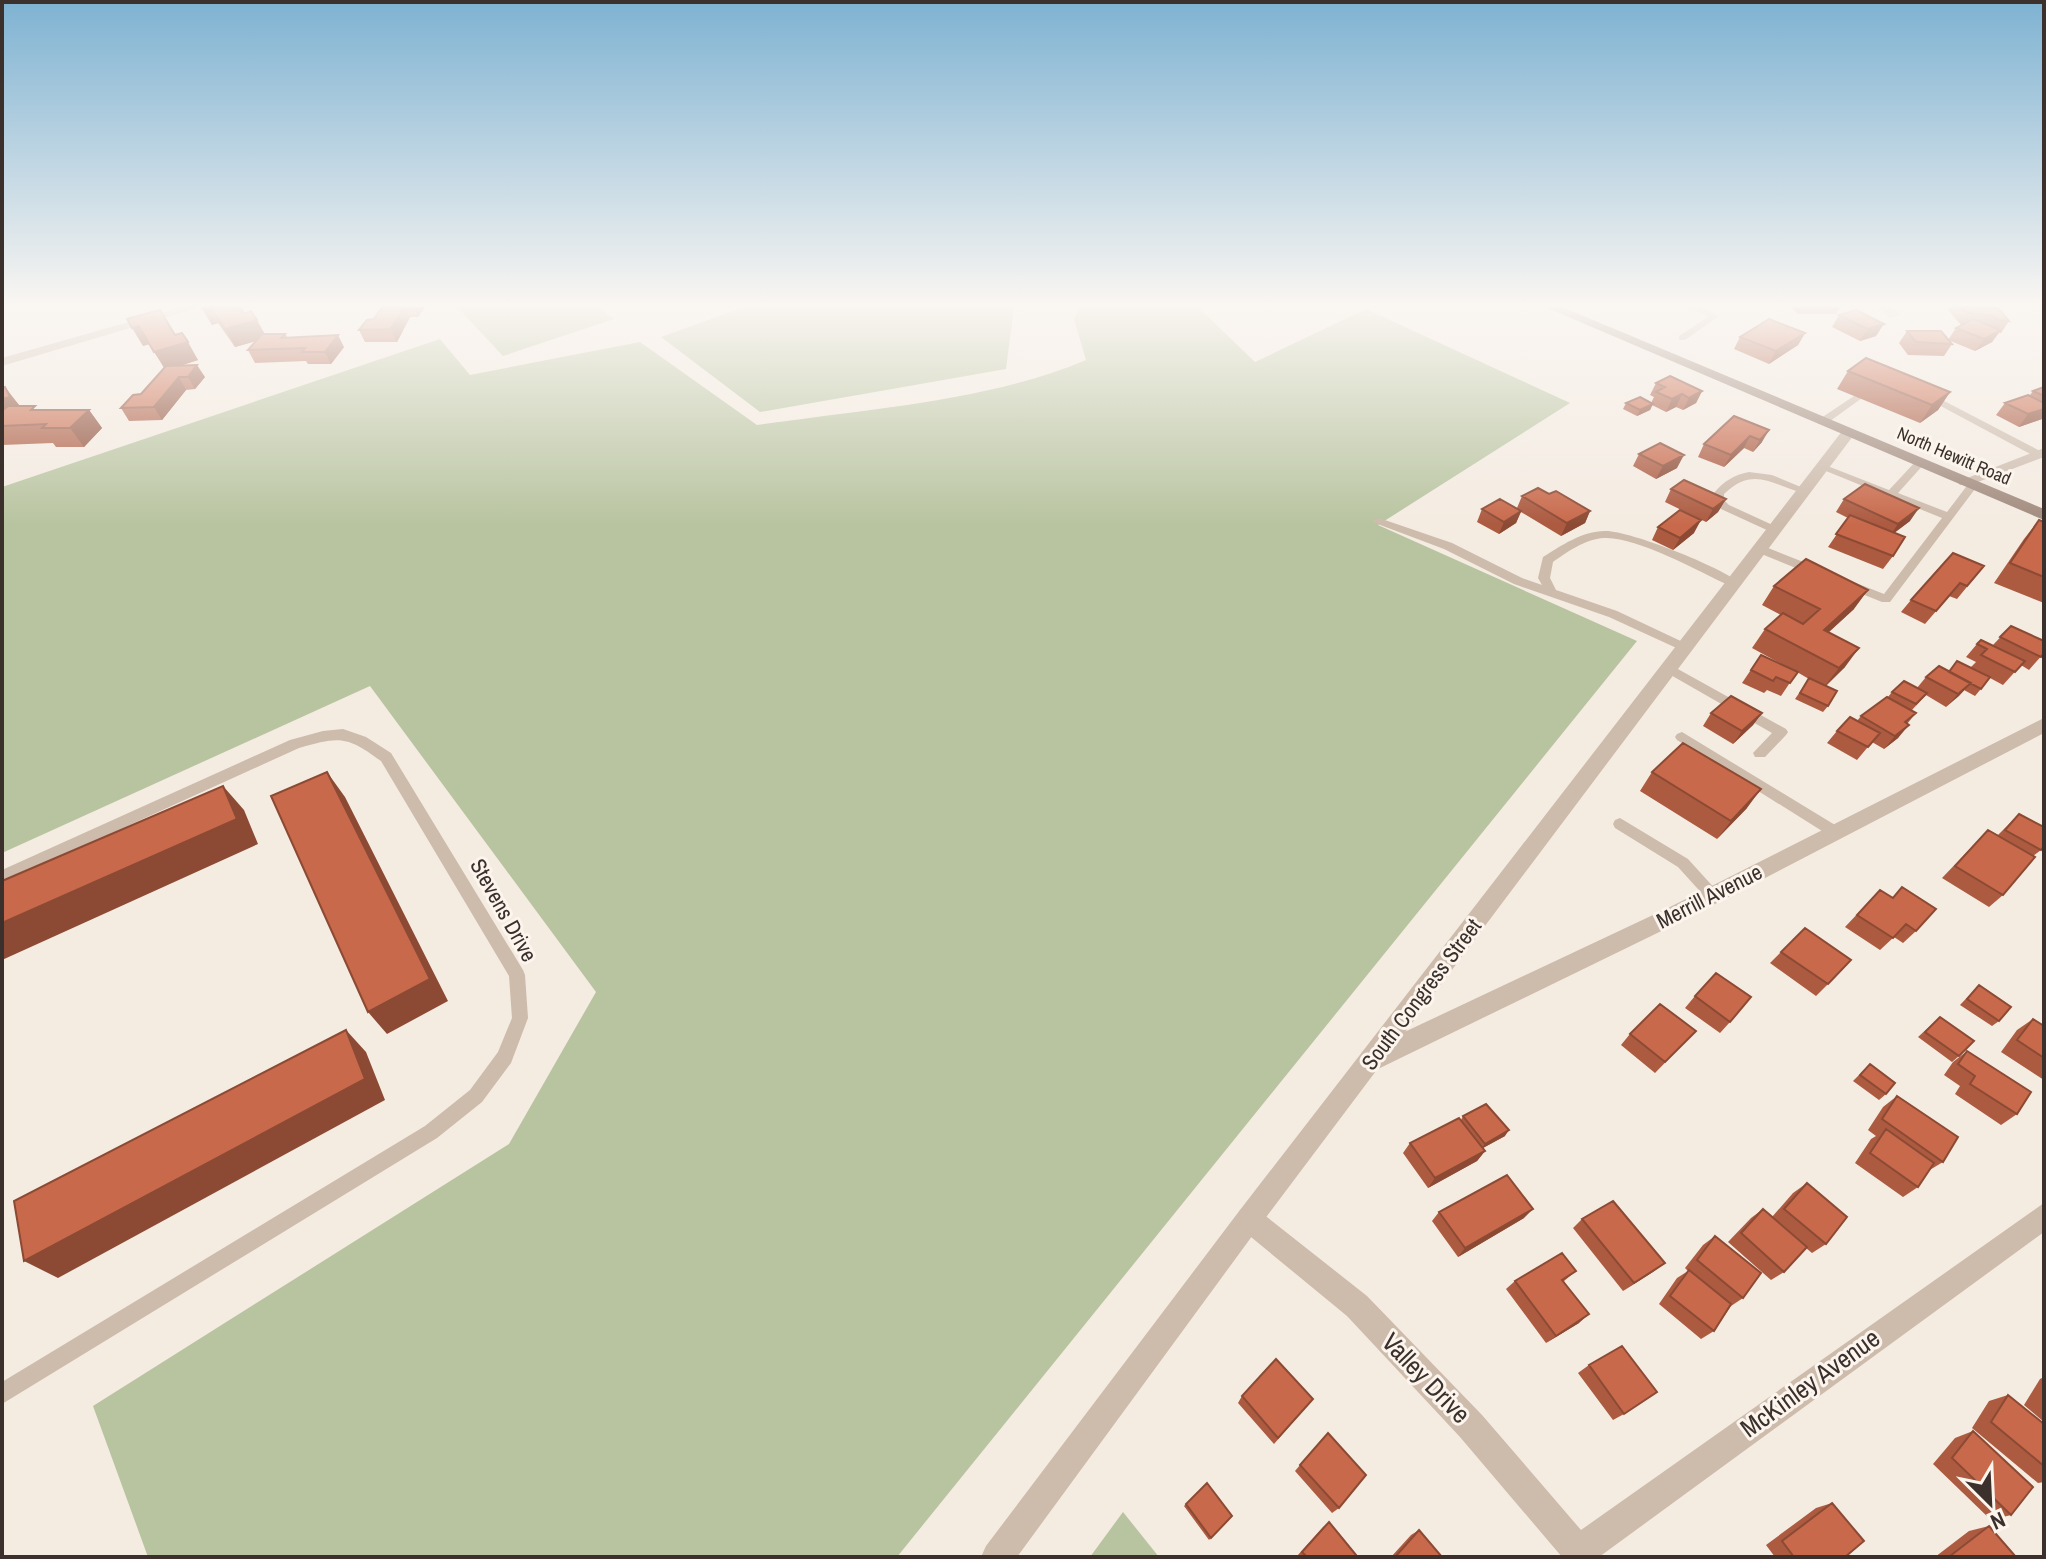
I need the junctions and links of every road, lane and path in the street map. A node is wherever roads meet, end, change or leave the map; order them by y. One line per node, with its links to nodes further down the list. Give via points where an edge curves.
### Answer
1 (1722, 380): 4 (main road, North Hewitt Road)
2 (1919, 391): 6 (lane)
3 (1857, 398): 4 (lane)
4 (1822, 422): 5 (main road, North Hewitt Road)
5 (1848, 433): 7 (main road, North Hewitt Road); 8 (street, South Congress Street)
6 (2041, 453): 9 (street)
7 (1920, 463): 9 (main road, North Hewitt Road); 11 (lane)
8 (1821, 467): 10 (street, South Congress Street); 11 (lane)
9 (1969, 484): 12 (main road, North Hewitt Road); 13 (lane)
10 (1803, 490): 15 (street, South Congress Street); 15 (lane, via 1753,473 1735,477 1719,493 1725,507)
11 (1891, 494): 13 (lane)
12 (2044, 515)
13 (1949, 517): 19 (lane, via 1886,599)
14 (1379, 521): 20 (lane)
15 (1773, 529): 16 (street, South Congress Street)
16 (1758, 548): 17 (lane); 18 (street, South Congress Street)
17 (1829, 576)
18 (1732, 582): 20 (lane, via 1606,533 1572,544 1547,560 1544,578); 21 (street, South Congress Street)
19 (1843, 582)
20 (1552, 593): 21 (lane)
21 (1683, 647): 22 (street, South Congress Street)
22 (1667, 667): 25 (lane, via 1781,732); 30 (street, South Congress Street)
23 (2044, 725): 27 (street, Merrill Avenue)
24 (1682, 737): 27 (lane)
25 (1760, 753)
26 (1620, 824): 29 (lane, via 1683,863)
27 (1835, 832): 29 (street, Merrill Avenue)
28 (2, 877): 33 (lane, Stevens Drive, via 295,744 338,732 360,738 386,757 517,975 520,1018 505,1057 476,1096 431,1132)
29 (1712, 895): 30 (street, Merrill Avenue)
30 (1371, 1060): 32 (street, South Congress Street)
31 (2044, 1216): 34 (street, McKinley Avenue)
32 (1249, 1219): 34 (street, Valley Drive, via 1357,1306 1471,1426); 35 (street, South Congress Street)
33 (2, 1394)
34 (1580, 1554)
35 (997, 1557)

